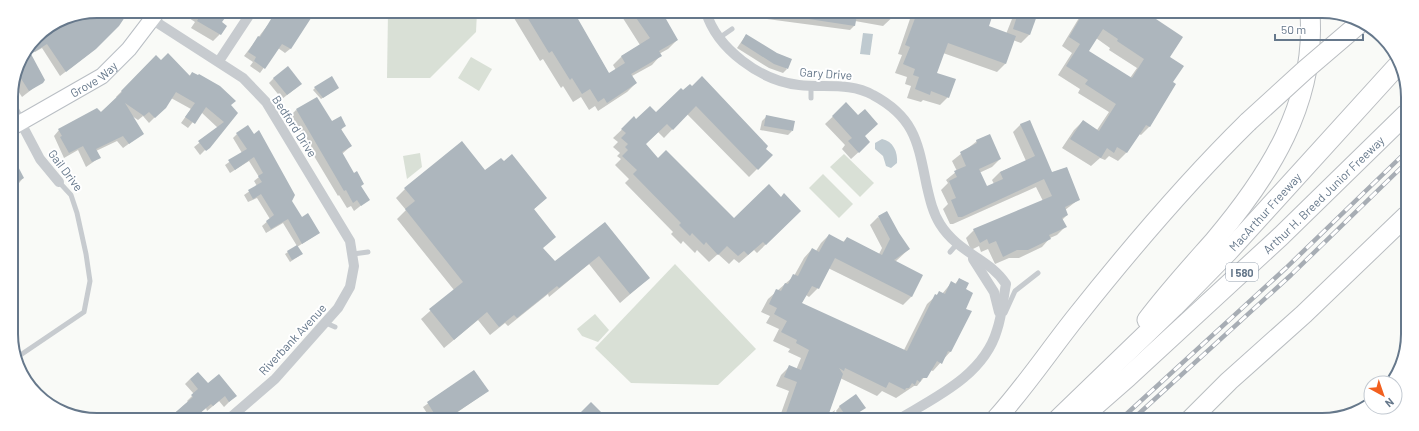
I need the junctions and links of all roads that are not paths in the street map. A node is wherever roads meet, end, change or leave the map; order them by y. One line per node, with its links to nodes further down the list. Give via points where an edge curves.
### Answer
1 (154, 18): 14 (main road, Grove Way, via 129,49 102,76)
2 (160, 18): 9 (street, Bedford Drive)
3 (247, 18): 9 (street)
4 (708, 18): 8 (street, Gary Drive)
5 (1310, 18): 24 (highway, via 1309,54 1303,89 1293,121 1276,156 1245,202 1168,293)
6 (1356, 26): 27 (highway, bridge, via 1248,122 1204,166 1132,248)
7 (732, 29): 8 (lane)
8 (719, 38): 11 (street, Gary Drive, via 735,56 764,74 784,82)
9 (219, 61): 19 (street, Bedford Drive, via 243,78 266,102 350,241)
10 (1396, 68): 24 (highway, MacArthur Freeway / I 580, via 1233,247)
11 (811, 85): 12 (lane); 22 (street, Gary Drive, via 863,90 885,102 915,135 931,204 953,248 971,255 998,273 1006,284)
12 (811, 98)
13 (1401, 119): 29 (highway, Arthur H. Breed Junior Freeway / I 580, via 1281,236)
14 (18, 125)
15 (18, 129): 16 (street, Gail Drive)
16 (59, 182): 23 (lane, Gail Drive, via 71,195 77,213 90,281 84,312)
17 (1401, 221): 30 (highway)
18 (368, 252): 19 (lane)
19 (353, 254): 20 (street, Bedford Drive)
20 (354, 266): 25 (street, Riverbank Avenue, via 350,287 331,325)
21 (1038, 273): 22 (lane, via 1014,291)
22 (997, 330): 26 (street, Gary Drive, via 981,359 957,383)
23 (21, 355)
24 (1118, 360): 28 (highway, MacArthur Freeway / I 580)
25 (237, 413)
26 (909, 413)
27 (1001, 413)
28 (1064, 413)
29 (1087, 413)
30 (1197, 413)

